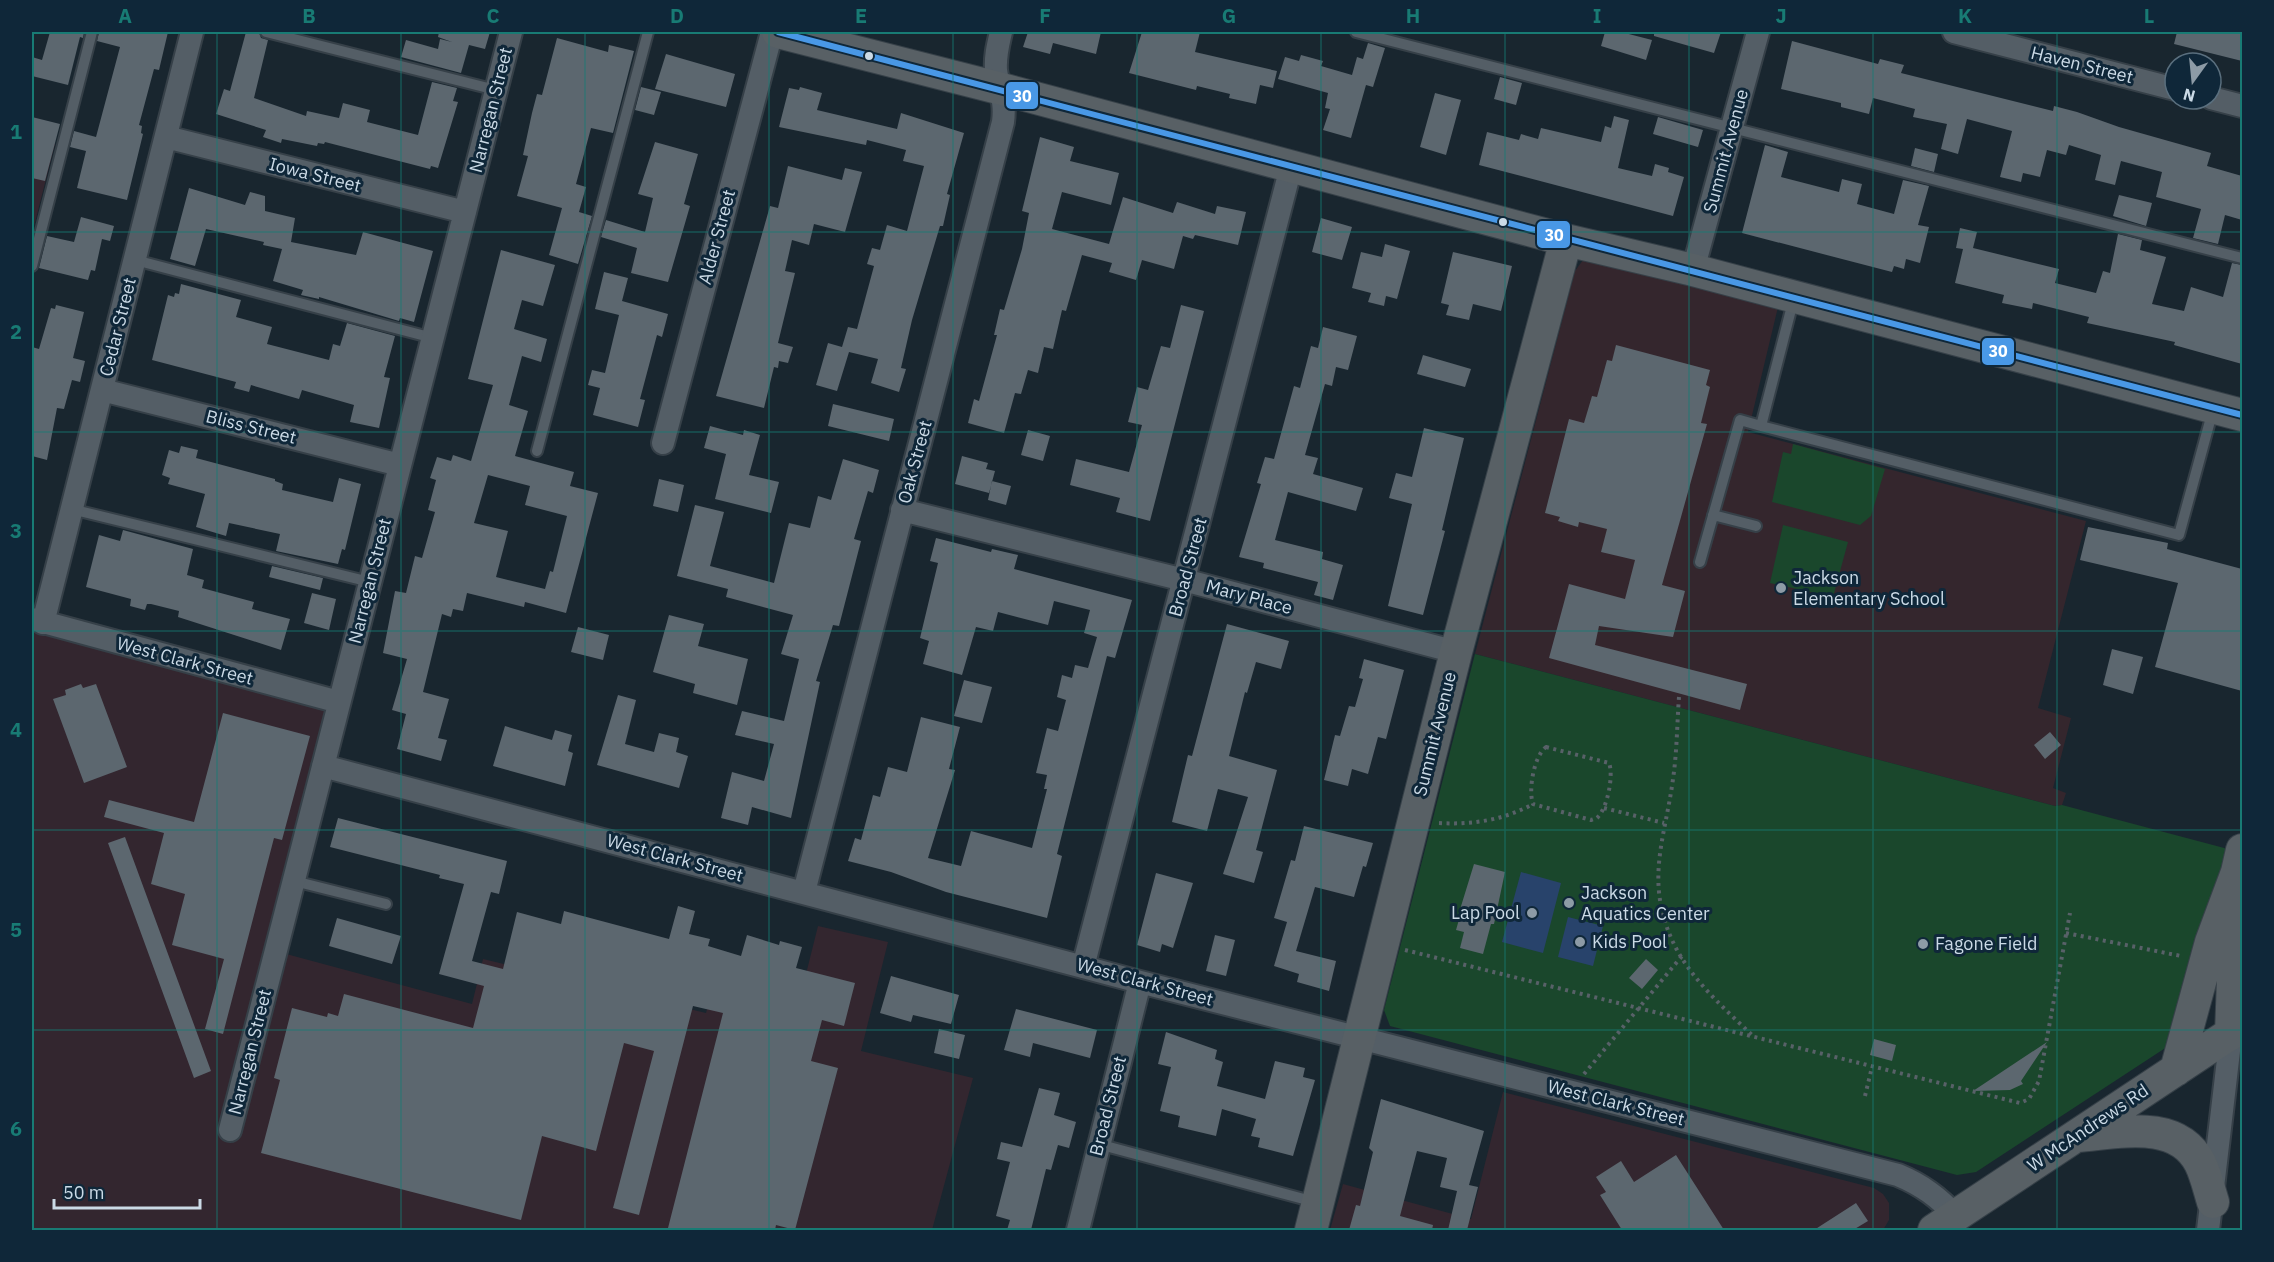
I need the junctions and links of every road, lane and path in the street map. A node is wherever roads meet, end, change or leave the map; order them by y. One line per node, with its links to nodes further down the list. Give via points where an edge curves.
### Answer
1 (92, 32): 24 (lane)
2 (192, 32): 18 (street, Cedar Street)
3 (266, 32): 14 (lane)
4 (511, 32): 14 (street, Narregan Street)
5 (648, 32): 32 (lane)
6 (772, 32): 31 (street, Alder Street)
7 (778, 32): 13 (street)
8 (1001, 32): 13 (street, Oak Street, via 996,72)
9 (1356, 32): 17 (lane)
10 (1758, 32): 17 (street, Summit Avenue)
11 (1954, 32): 12 (street, Haven Street)
12 (2163, 86)
13 (1002, 88): 19 (street); 35 (street, Oak Street, via 1003,122)
14 (496, 90): 20 (street, Narregan Street)
15 (2223, 101): 16 (street)
16 (2242, 106)
17 (1732, 129): 22 (lane); 25 (street, Summit Avenue)
18 (166, 137): 20 (street, Iowa Street); 23 (street, Cedar Street)
19 (1291, 167): 21 (street); 39 (street, Broad Street)
20 (465, 212): 27 (street, Narregan Street)
21 (1566, 240): 25 (street); 42 (street, Summit Avenue)
22 (2242, 258)
23 (135, 260): 27 (lane); 28 (street, Cedar Street)
24 (32, 266)
25 (1694, 270): 26 (street)
26 (1795, 297): 29 (street); 30 (lane)
27 (433, 339): 33 (street, Narregan Street)
28 (102, 390): 33 (street, Bliss Street); 34 (street, Cedar Street)
29 (2228, 411): 30 (lane, via 2179,535)
30 (1761, 426): 36 (lane, via 1740,420)
31 (663, 443)
32 (537, 451)
33 (400, 465): 40 (street, Narregan Street)
34 (71, 509): 40 (lane); 41 (street, Cedar Street)
35 (902, 510): 39 (street, Mary Place); 52 (street, Oak Street)
36 (1713, 515): 37 (lane); 38 (lane)
37 (1756, 526)
38 (1700, 562)
39 (1184, 580): 42 (street, Mary Place); 59 (street, Broad Street)
40 (370, 582): 44 (street, Narregan Street)
41 (37, 621): 44 (street, West Clark Street)
42 (1455, 652): 48 (street, Summit Avenue)
43 (1679, 697): 49 (path, via 1673,779)
44 (339, 702): 45 (street, Narregan Street)
45 (323, 766): 51 (street, Narregan Street); 52 (street, West Clark Street)
46 (1533, 804): 47 (path, via 1591,820); 47 (path, via 1531,790 1539,754 1546,747 1609,763); 48 (path, via 1478,823)
47 (1604, 807): 49 (path)
48 (1414, 819): 56 (street, Summit Avenue)
49 (1664, 824): 57 (path, via 1658,884 1672,941)
50 (2240, 861): 58 (street); 62 (street)
51 (294, 881): 53 (lane); 69 (street, Narregan Street)
52 (804, 892): 59 (street, West Clark Street)
53 (386, 904)
54 (2070, 913): 55 (path)
55 (2066, 933): 58 (path); 65 (path, via 2038,1081 2029,1100 2010,1102)
56 (1384, 945): 61 (path); 63 (street, Summit Avenue)
57 (1682, 956): 61 (path); 64 (path, via 1692,972)
58 (2206, 960): 66 (street)
59 (1083, 967): 60 (street, West Clark Street)
60 (1140, 982): 63 (street, West Clark Street); 71 (street, Broad Street)
61 (1639, 1009): 64 (path); 67 (path)
62 (2236, 1030): 66 (street, W McAndrews Rd); 72 (street)
63 (1361, 1037): 67 (street, West Clark Street); 73 (street, Summit Avenue)
64 (1755, 1038): 65 (path)
65 (1872, 1067): 68 (path)
66 (2176, 1070): 70 (street, W McAndrews Rd)
67 (1570, 1091): 74 (street, West Clark Street, via 1898,1175 1939,1198)
68 (1865, 1096)
69 (230, 1130)
70 (2076, 1136): 72 (street, via 2148,1132 2170,1135 2189,1148 2199,1161); 74 (street, W McAndrews Rd)
71 (1098, 1144): 73 (lane); 75 (street, Broad Street)
72 (2211, 1216)
73 (1315, 1217)
74 (1945, 1223)
75 (1078, 1230)

